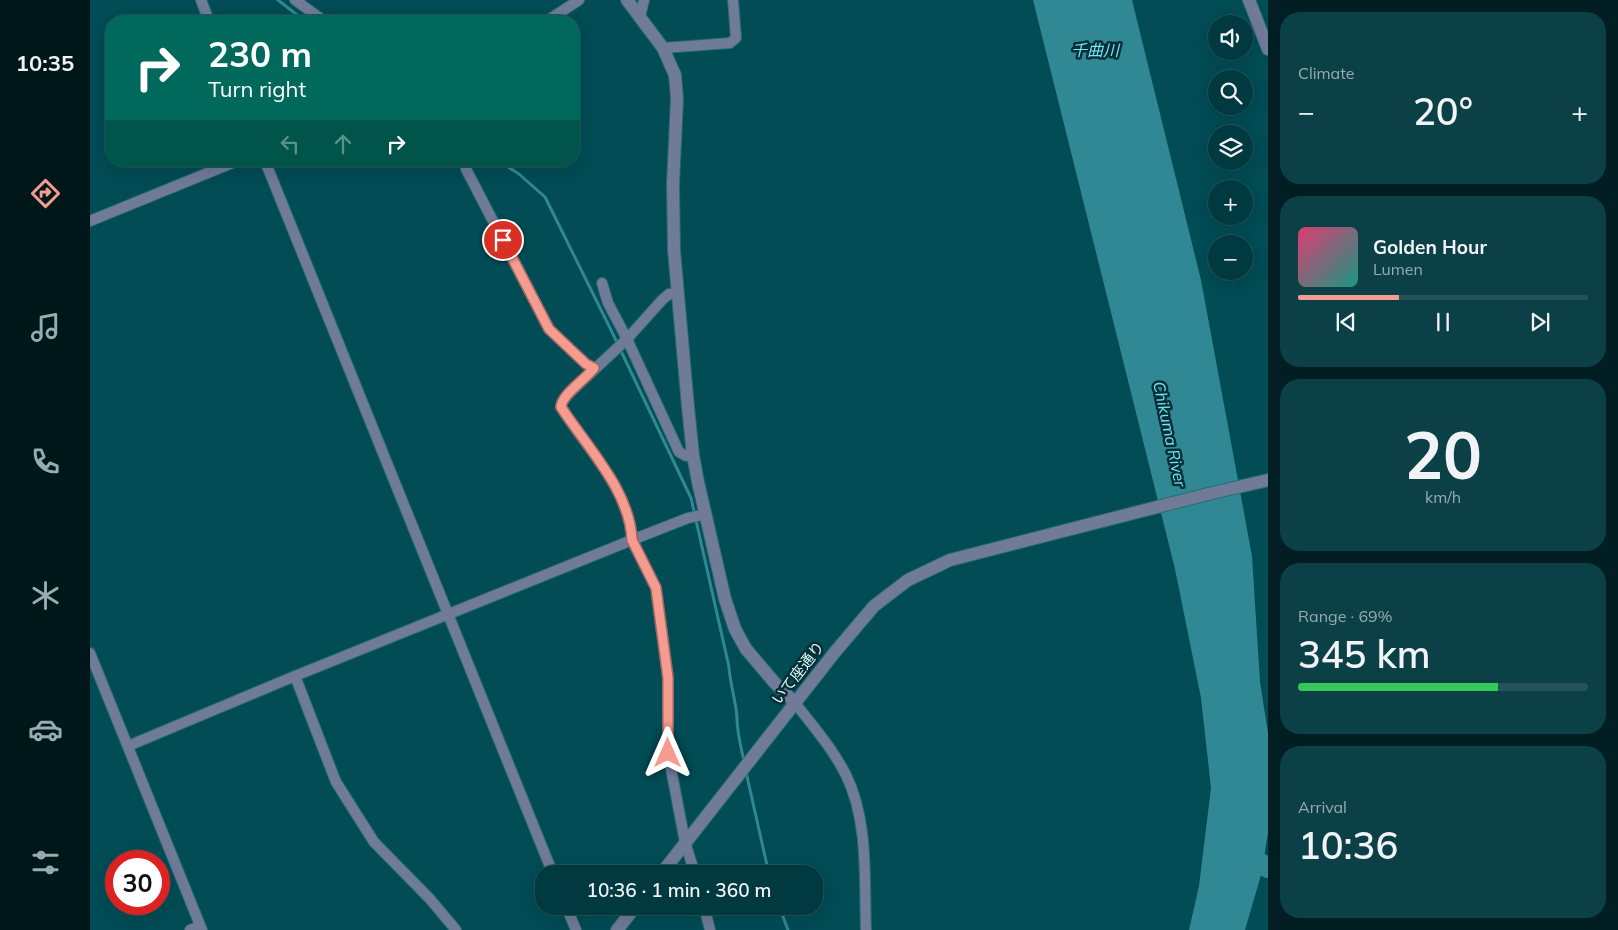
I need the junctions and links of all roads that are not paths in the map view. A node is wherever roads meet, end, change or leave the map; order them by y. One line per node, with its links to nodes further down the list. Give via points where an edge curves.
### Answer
1 (201, 0): 8 (street)
2 (295, 0): 9 (street)
3 (578, 0): 10 (street)
4 (627, 0): 11 (street)
5 (644, 0): 11 (street)
6 (733, 0): 12 (street, via 736,38 730,43)
7 (1249, 0): 13 (street)
8 (207, 15)
9 (316, 15)
10 (556, 15)
11 (640, 17): 12 (street)
12 (663, 48): 19 (street, via 673,69 676,87 673,192)
13 (1268, 49)
14 (222, 167): 17 (street)
15 (267, 167): 26 (street)
16 (466, 169): 21 (street, via 549,329)
17 (90, 220)
18 (602, 283): 20 (street)
19 (678, 294): 20 (street, via 669,294 662,300); 22 (street)
20 (622, 344): 21 (street); 22 (street, via 680,452 686,456)
21 (594, 368): 25 (street, via 566,395 561,407 615,484 623,501)
22 (693, 455): 24 (street)
23 (1263, 481): 29 (street, いて座通り, via 950,560 908,580 874,606)
24 (702, 515): 25 (street); 29 (street, via 735,629 758,664)
25 (632, 540): 26 (street); 31 (street, via 656,588 668,678 668,753)
26 (448, 614): 28 (street); 32 (street)
27 (90, 653): 30 (street)
28 (295, 676): 30 (street); 40 (street, via 341,790 374,842)
29 (795, 703): 31 (street, いて座通り); 44 (street, via 838,762 854,795 862,832)
30 (128, 746): 38 (street)
31 (685, 842): 33 (street, いて座通り); 34 (street)
32 (549, 865)
33 (668, 865)
34 (691, 865)
35 (570, 915): 41 (street)
36 (629, 915): 42 (street)
37 (706, 915): 43 (street)
38 (201, 928): 39 (street)
39 (190, 930)
40 (456, 930)
41 (576, 930)
42 (617, 930)
43 (710, 930)
44 (866, 930)

